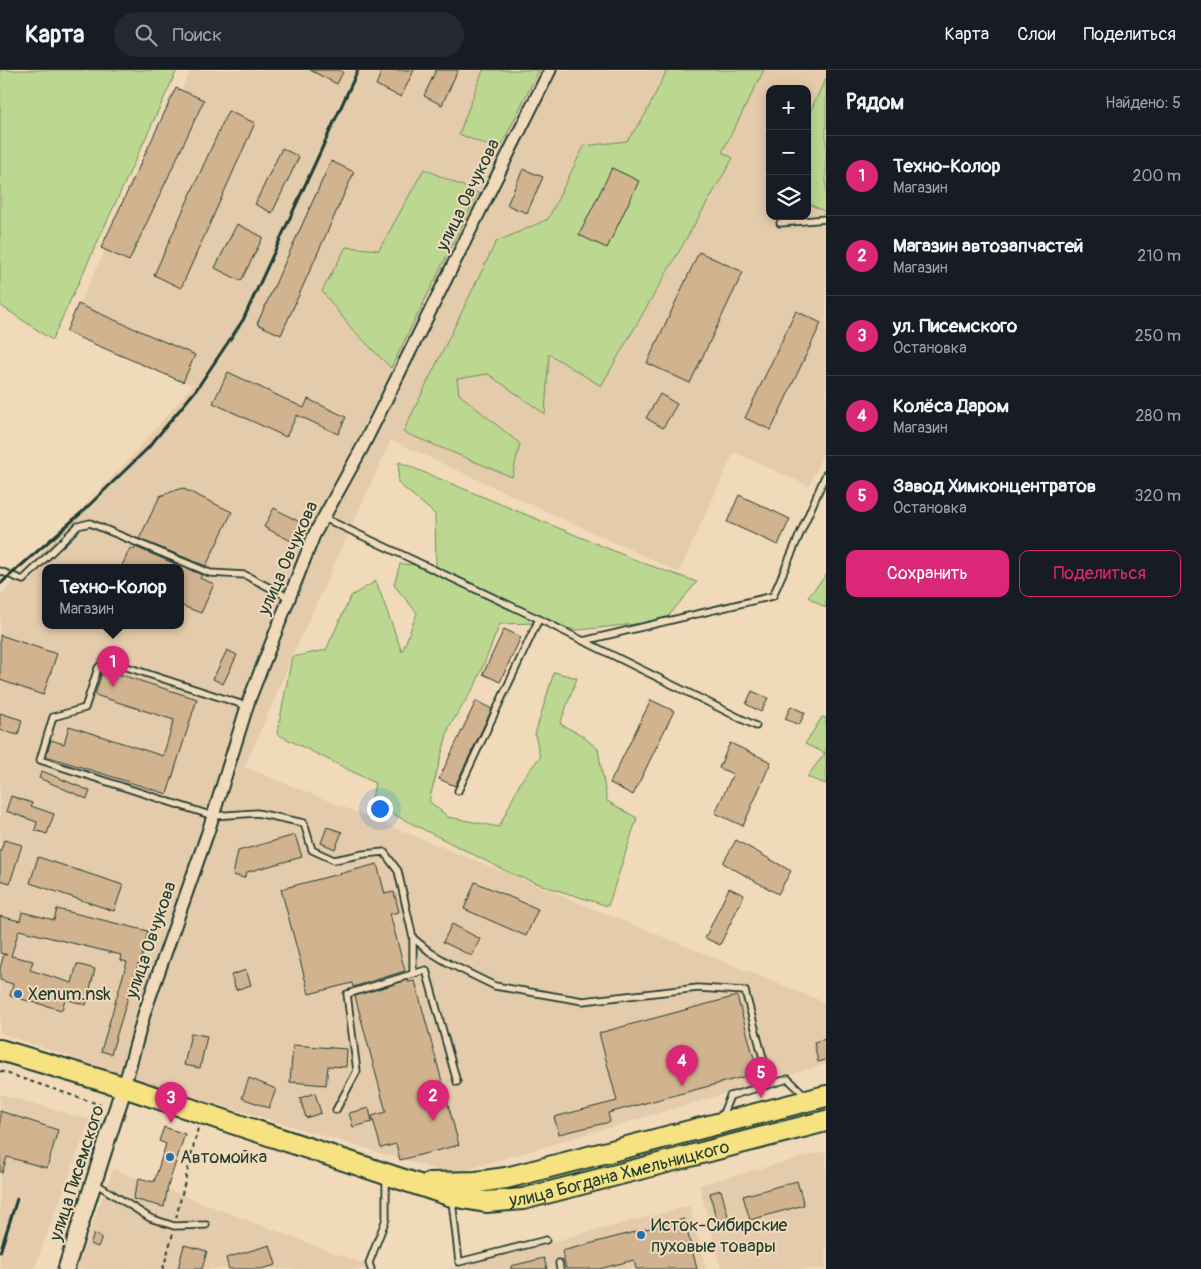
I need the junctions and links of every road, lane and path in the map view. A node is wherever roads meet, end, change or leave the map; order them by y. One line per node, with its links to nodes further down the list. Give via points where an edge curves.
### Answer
1 (550, 70): 5 (street, улица Овчукова)
2 (826, 219): 3 (lane)
3 (780, 223)
4 (826, 474): 9 (lane, via 773,596)
5 (324, 518): 7 (street, улица Овчукова); 8 (lane)
6 (0, 571): 7 (lane, via 23,580 78,526 90,523 210,573 245,575)
7 (288, 597): 10 (street, улица Овчукова)
8 (539, 619): 9 (lane); 12 (lane)
9 (583, 641): 11 (lane)
10 (247, 706): 13 (street, улица Овчукова); 13 (lane, via 105,660 98,668 85,708 53,717 40,760)
11 (756, 726)
12 (458, 791)
13 (213, 816): 14 (lane, via 257,813 304,822 312,850 334,860 384,852 398,871); 20 (street, улица Овчукова, via 145,1011)
14 (414, 938): 15 (lane); 19 (lane, via 450,964 495,986 583,1001 698,988 745,991)
15 (412, 973): 18 (lane, via 426,970); 23 (lane, via 347,994 357,1071)
16 (0, 1050): 20 (highway, улица Богдана Хмельницкого)
17 (0, 1071): 22 (path)
18 (457, 1082)
19 (770, 1084): 21 (lane, via 788,1079); 26 (lane, via 730,1096)
20 (124, 1087): 24 (highway, улица Богдана Хмельницкого); 30 (street, улица Писемского)
21 (819, 1098): 26 (highway, улица Богдана Хмельницкого)
22 (100, 1105)
23 (336, 1110)
24 (202, 1113): 28 (highway, улица Богдана Хмельницкого); 34 (path)
25 (826, 1121): 29 (highway, улица Богдана Хмельницкого)
26 (718, 1124): 27 (highway, улица Богдана Хмельницкого)
27 (598, 1155): 29 (highway); 31 (highway, улица Богдана Хмельницкого, via 506,1178 477,1182)
28 (386, 1176): 31 (highway, улица Богдана Хмельницкого); 38 (lane, via 386,1219 369,1263)
29 (605, 1178): 32 (highway, улица Богдана Хмельницкого, via 503,1202)
30 (94, 1182): 34 (lane, via 150,1218); 36 (street, улица Писемского)
31 (413, 1182): 32 (highway, улица Богдана Хмельницкого)
32 (452, 1196): 35 (lane, via 459,1262)
33 (206, 1225): 34 (lane)
34 (174, 1226): 37 (path)
35 (546, 1240)
36 (66, 1269)
37 (163, 1269)
38 (371, 1269)

